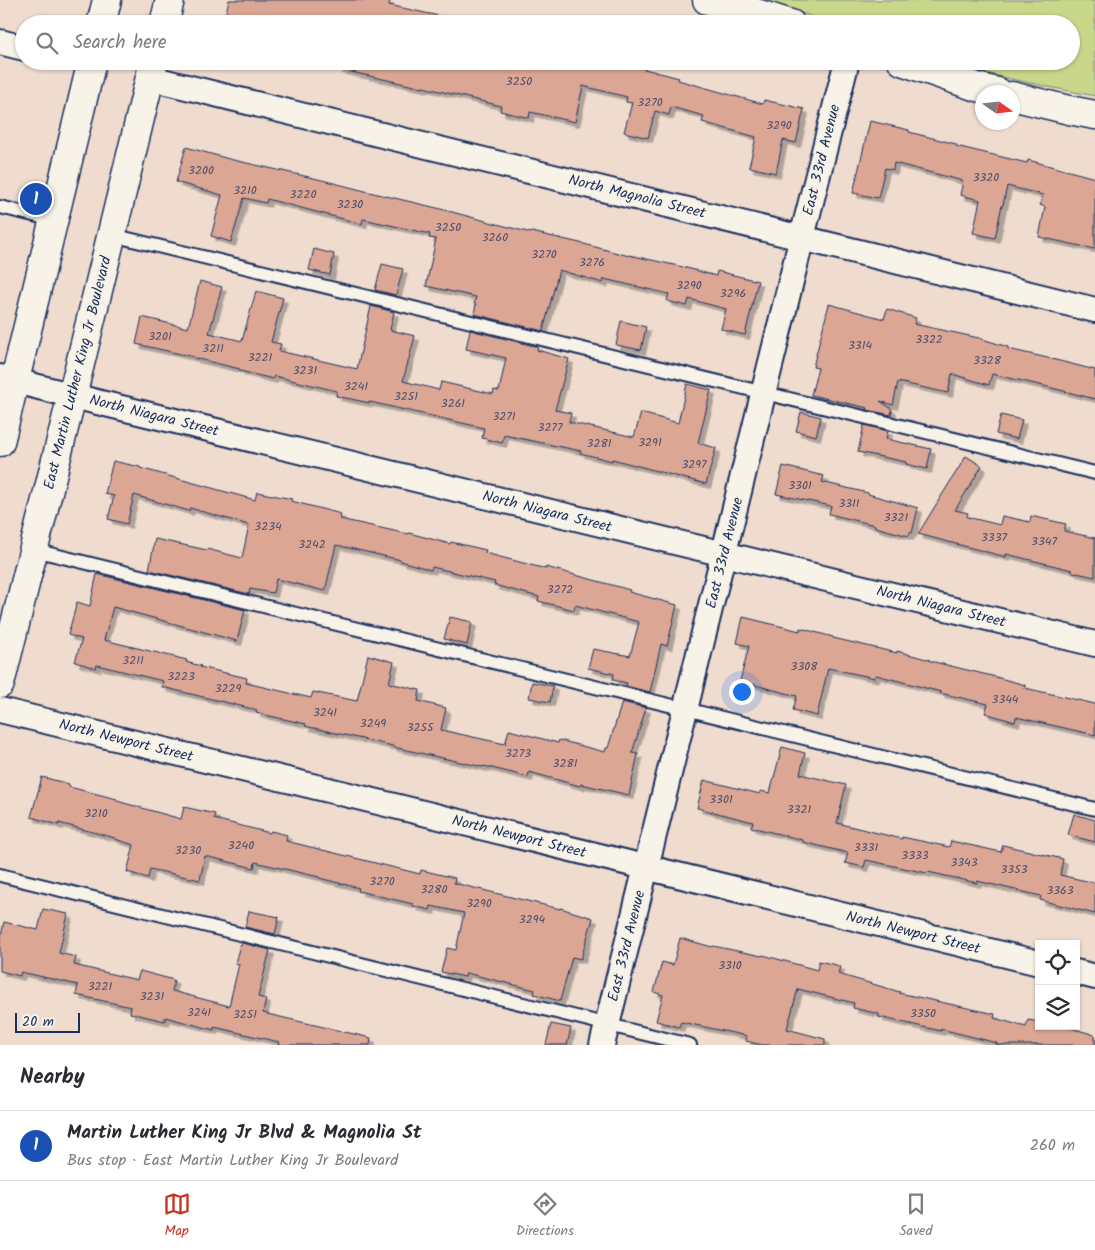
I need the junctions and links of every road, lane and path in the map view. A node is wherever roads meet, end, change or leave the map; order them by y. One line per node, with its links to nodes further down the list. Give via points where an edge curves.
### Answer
1 (107, 0): 4 (main road)
2 (170, 0): 5 (main road)
3 (707, 0): 6 (main road)
4 (103, 15)
5 (166, 15)
6 (762, 15)
7 (0, 42): 8 (street)
8 (15, 46)
9 (85, 70): 17 (main road)
10 (152, 70): 18 (main road, East Martin Luther King Jr Boulevard); 19 (street, North Magnolia Street, via 179,85)
11 (845, 70): 19 (street, East 33rd Avenue)
12 (928, 70): 13 (main road)
13 (975, 87)
14 (1020, 98): 15 (main road)
15 (1095, 115)
16 (0, 207): 17 (lane)
17 (54, 220): 21 (main road)
18 (112, 236): 22 (lane); 23 (main road, East Martin Luther King Jr Boulevard)
19 (802, 237): 20 (street, North Magnolia Street); 22 (street, East 33rd Avenue)
20 (1095, 310)
21 (8, 379): 23 (street, North Niagara Street); 24 (main road)
22 (764, 393): 25 (lane); 27 (street, East 33rd Avenue)
23 (72, 396): 26 (main road, East Martin Luther King Jr Boulevard); 27 (street, North Niagara Street)
24 (0, 442)
25 (1095, 473)
26 (34, 550): 29 (main road, East Martin Luther King Jr Boulevard); 30 (lane)
27 (724, 555): 28 (street, North Niagara Street); 30 (street, East 33rd Avenue)
28 (1095, 644)
29 (0, 684)
30 (686, 709): 32 (lane); 33 (street, East 33rd Avenue)
31 (0, 710): 33 (street, North Newport Street)
32 (1095, 809)
33 (647, 868): 35 (street, North Newport Street); 38 (street, East 33rd Avenue)
34 (0, 875): 38 (lane)
35 (1035, 962)
36 (1080, 973): 37 (street)
37 (1095, 977)
38 (605, 1035): 39 (lane)
39 (690, 1045)

